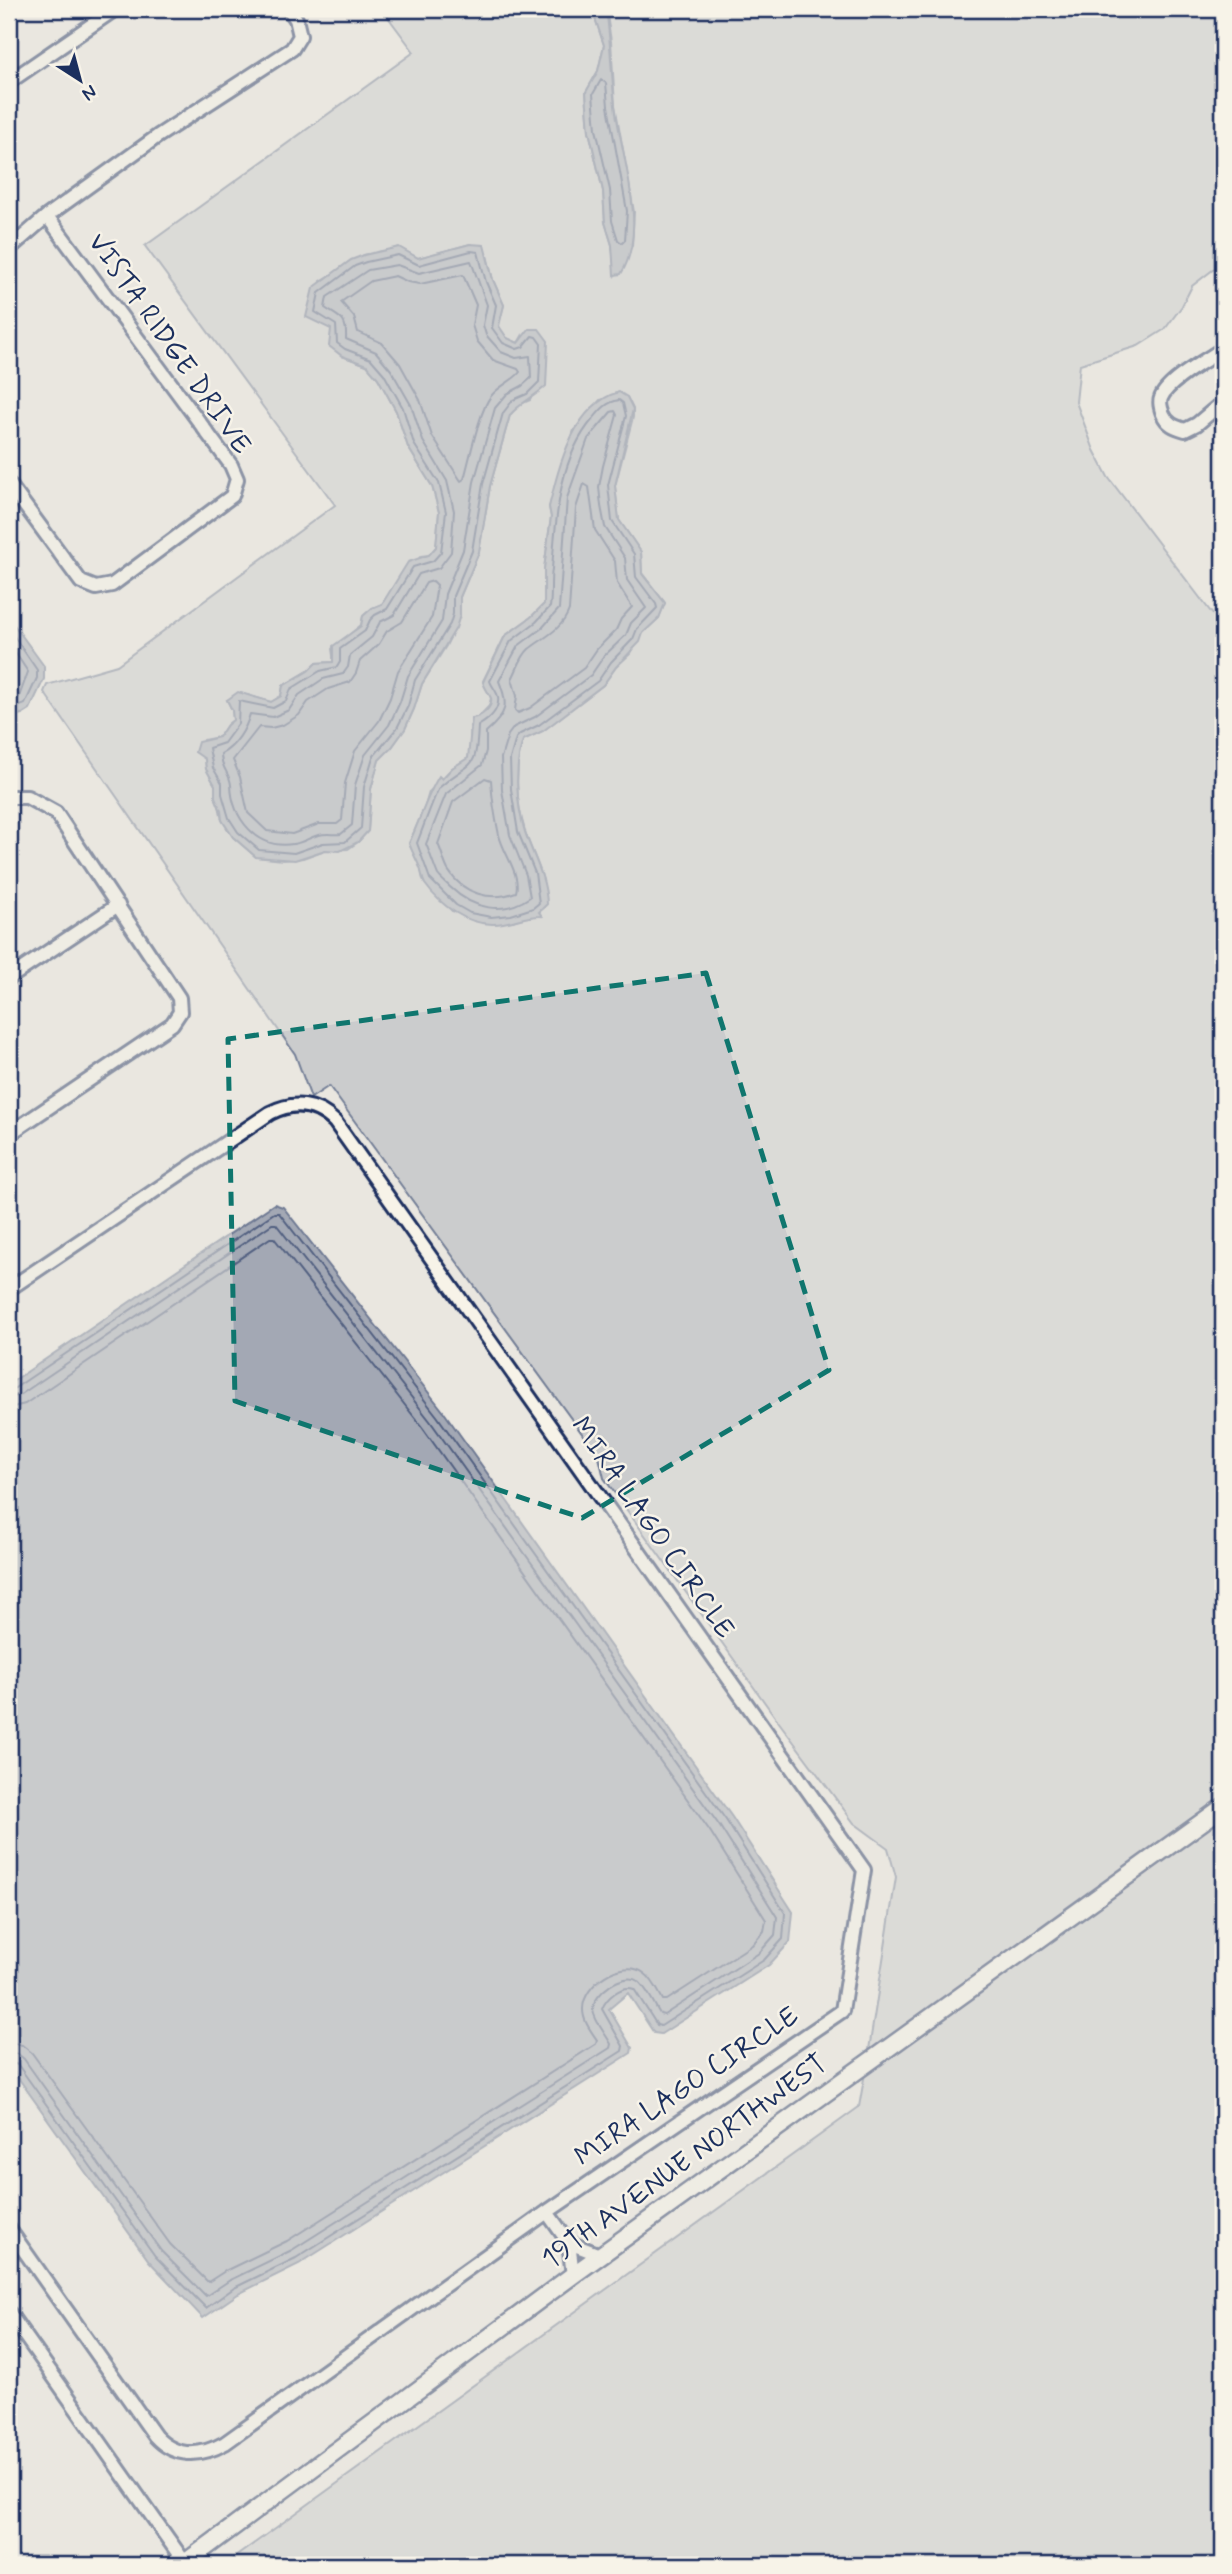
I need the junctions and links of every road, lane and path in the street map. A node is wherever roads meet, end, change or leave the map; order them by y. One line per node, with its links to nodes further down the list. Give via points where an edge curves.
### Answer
1 (115, 9): 3 (street)
2 (289, 9): 4 (street, via 300,36 292,49 158,136)
3 (9, 82)
4 (47, 216): 5 (street); 8 (street, VISTA RIDGE DRIVE, via 237,479 232,496 112,585 96,588 81,582)
5 (9, 249)
6 (1223, 349): 7 (street, via 1171,384 1160,405 1164,418 1185,430)
7 (1223, 402)
8 (9, 484)
9 (9, 797): 10 (street, via 27,797 56,813)
10 (118, 905): 11 (street); 12 (street, via 179,998 180,1012 172,1024)
11 (9, 978)
12 (9, 1134)
13 (9, 1289): 15 (street, MIRA LAGO CIRCLE, via 270,1114 296,1105 322,1112 335,1122 864,1870 842,2011)
14 (1223, 1807): 18 (street, 19TH AVENUE NORTHWEST)
15 (547, 2212): 16 (street, MIRA LAGO CIRCLE, via 225,2443 195,2454 170,2449 155,2436); 17 (street)
16 (9, 2229)
17 (569, 2243): 18 (street); 19 (street)
18 (600, 2256): 19 (street, 19TH AVENUE NORTHWEST)
19 (573, 2275): 21 (street, 19TH AVENUE NORTHWEST)
20 (9, 2313): 21 (street)
21 (184, 2564)

